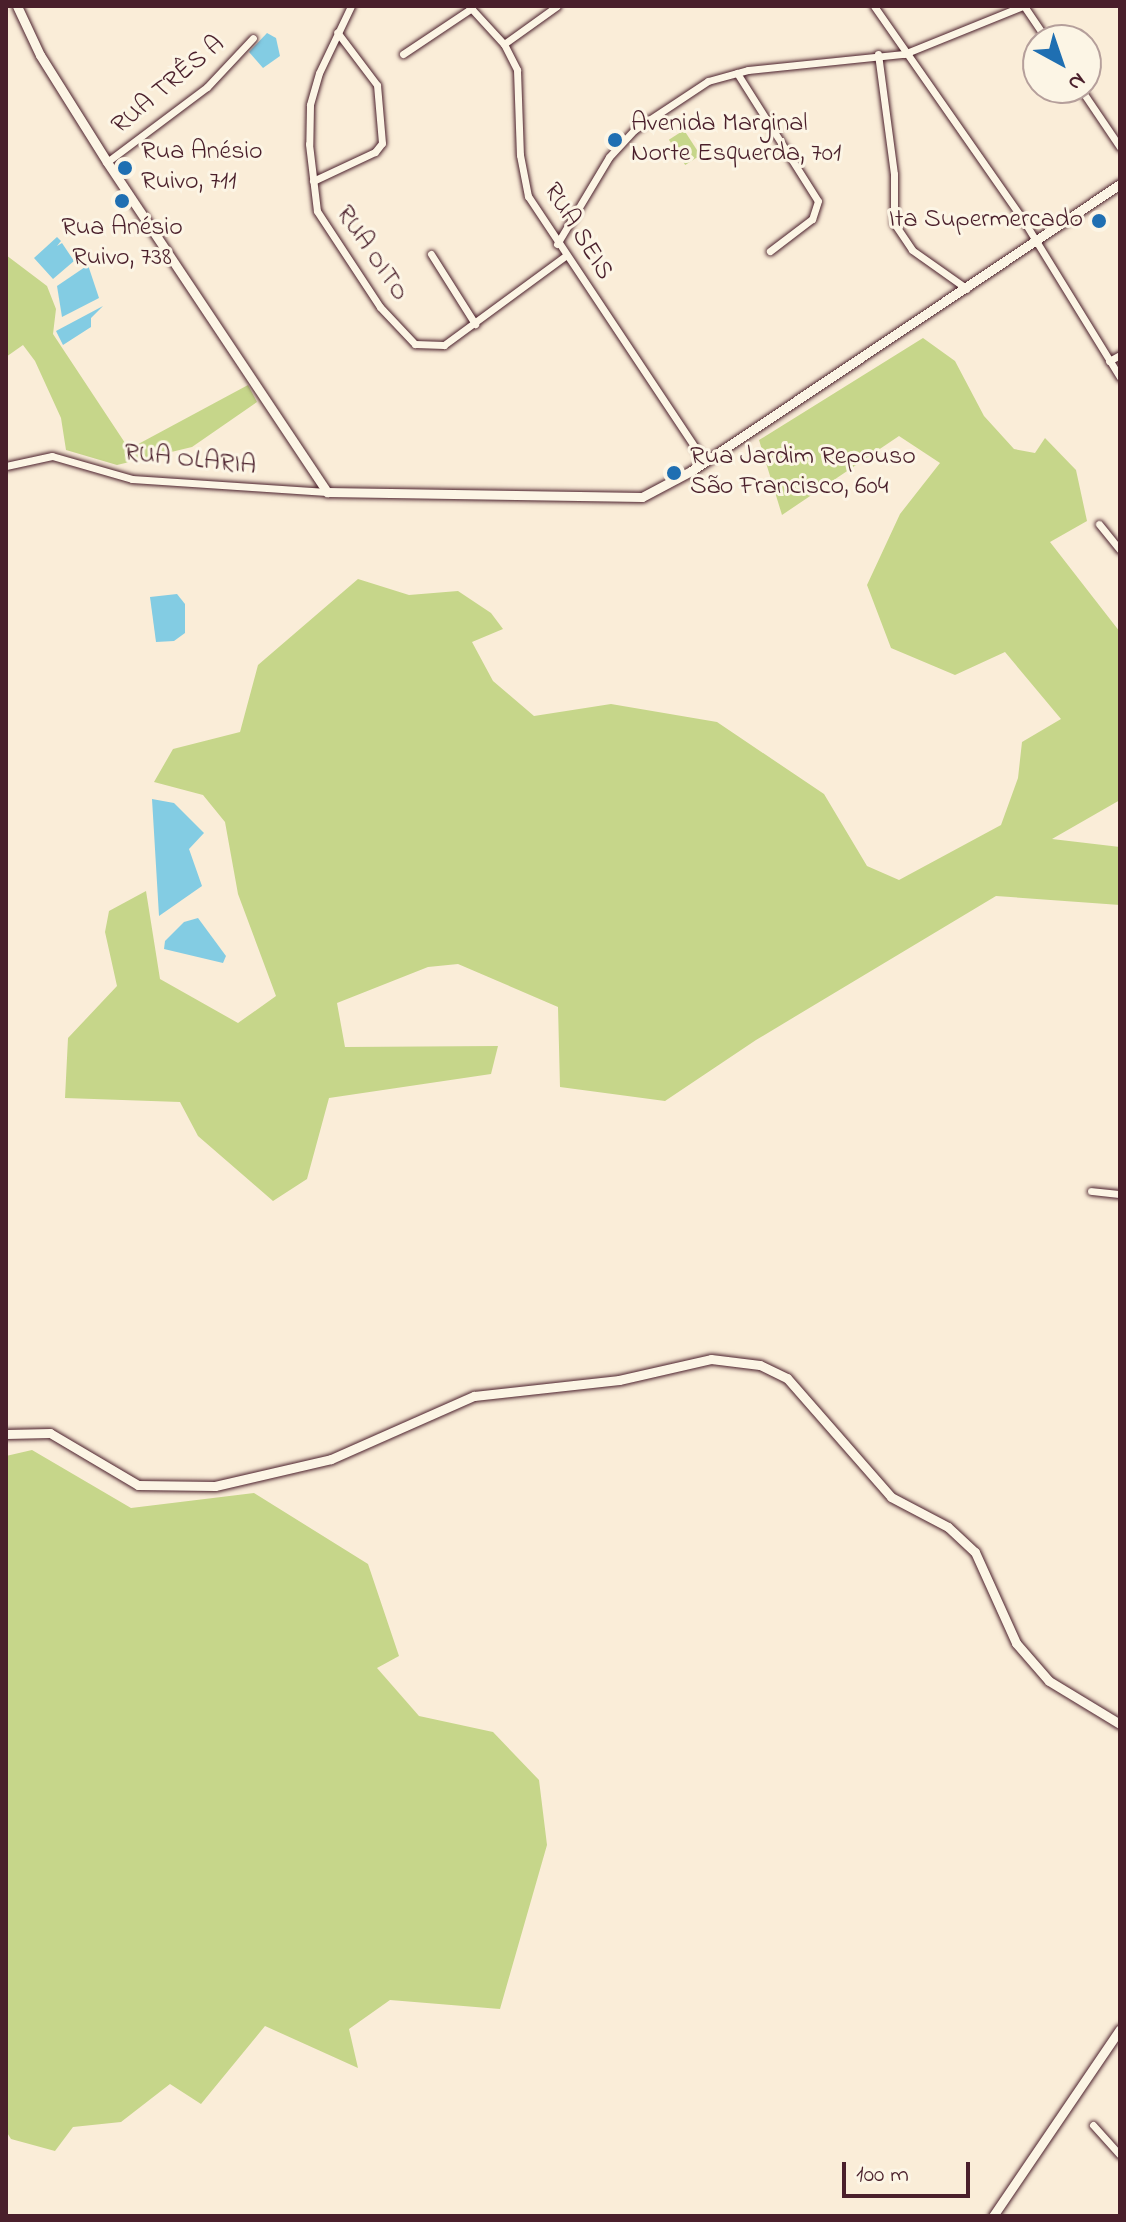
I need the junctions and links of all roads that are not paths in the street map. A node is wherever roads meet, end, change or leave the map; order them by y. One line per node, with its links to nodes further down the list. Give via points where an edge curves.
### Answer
1 (17, 6): 17 (street, via 40,55)
2 (351, 6): 8 (street, RUA OITO)
3 (557, 6): 10 (street)
4 (874, 6): 13 (street)
5 (1023, 6): 7 (street); 13 (street)
6 (471, 7): 10 (street, RUA SEIS); 11 (street)
7 (1036, 24)
8 (337, 32): 18 (street, RUA OITO, via 310,105); 18 (street, via 377,85 382,143 375,152)
9 (253, 38): 17 (street, RUA TRÊS A, via 207,87)
10 (504, 44): 21 (street, RUA SEIS, via 519,83 522,176)
11 (403, 54)
12 (878, 54): 13 (street); 14 (street); 25 (street, via 894,174 894,223 912,250)
13 (904, 54): 20 (street)
14 (737, 73): 21 (street, via 708,81 634,130 609,157); 22 (street, via 818,201 812,219)
15 (1091, 104): 16 (street)
16 (1120, 147)
17 (107, 162): 32 (street)
18 (313, 181): 26 (street, RUA OITO, via 325,227 406,338 434,347)
19 (1120, 184): 20 (street)
20 (1036, 242): 25 (street); 28 (street)
21 (557, 244): 24 (street, RUA SEIS)
22 (770, 251)
23 (431, 254): 26 (street)
24 (565, 256): 26 (street, RUA OITO); 30 (street, RUA SEIS)
25 (967, 289): 30 (street)
26 (475, 324)
27 (1120, 355): 28 (street)
28 (1109, 361): 29 (street)
29 (1120, 377)
30 (705, 462): 32 (street, via 663,489 623,501)
31 (6, 466): 32 (street, RUA OLARIA, via 52,456 132,479)
32 (327, 492)
33 (1099, 524): 34 (street)
34 (1120, 550)
35 (1091, 1191): 36 (street)
36 (1120, 1194)
37 (6, 1434): 38 (street, via 50,1433 138,1485 215,1486 331,1459 474,1396 619,1380 711,1359 760,1365 787,1378 891,1497 948,1527 975,1552 1016,1643 1049,1681)
38 (1120, 1724)
39 (1120, 2029): 42 (street)
40 (1093, 2125): 41 (street)
41 (1120, 2155)
42 (993, 2216)

